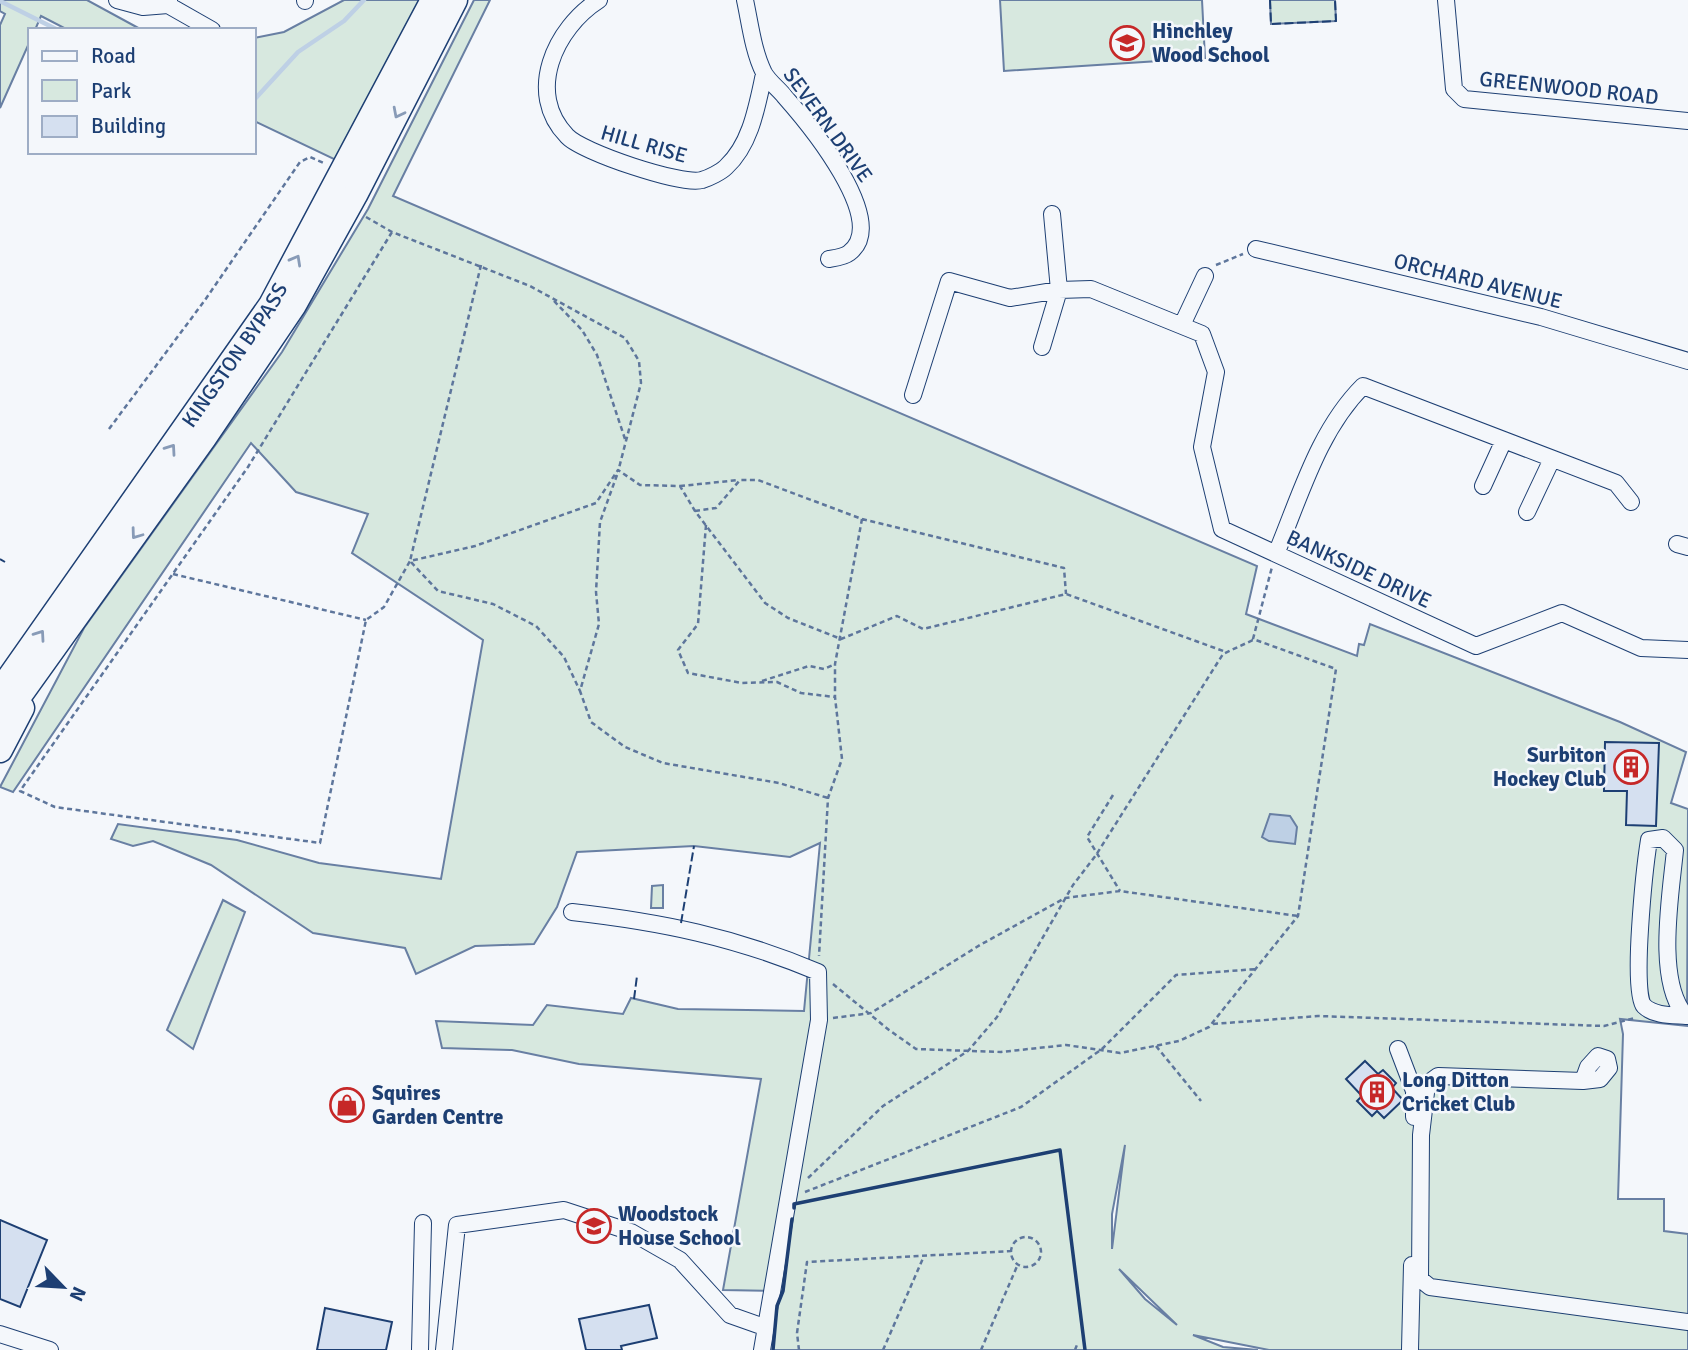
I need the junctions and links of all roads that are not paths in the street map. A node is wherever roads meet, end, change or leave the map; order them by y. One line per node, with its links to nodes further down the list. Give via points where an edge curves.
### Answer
1 (117, 0): 7 (street, via 143,7)
2 (433, 0): 28 (highway, KINGSTON BYPASS, one-way to 2, via 271,305)
3 (455, 0): 27 (highway, KINGSTON BYPASS, one-way to 27, via 294,305)
4 (599, 0): 9 (street, HILL RISE, via 584,9 566,32 549,62 545,93 567,138 590,152 682,180 701,180 725,168 744,143)
5 (745, 0): 9 (street, SEVERN DRIVE)
6 (1446, 0): 10 (street, GREENWOOD ROAD, via 1454,89 1464,99)
7 (169, 3): 8 (street)
8 (209, 28)
9 (765, 74): 13 (street, SEVERN DRIVE, via 858,201 862,226 856,244 848,254)
10 (1688, 121)
11 (1052, 214): 15 (street)
12 (1256, 249): 18 (street, ORCHARD AVENUE, via 1541,317)
13 (829, 259)
14 (1205, 276): 16 (street)
15 (1059, 289): 16 (street, BANKSIDE DRIVE, via 1091,289); 17 (street); 19 (street, via 1010,298 948,281)
16 (1182, 325): 25 (street, BANKSIDE DRIVE, via 1202,334 1216,372 1202,447 1222,530)
17 (1042, 347)
18 (1688, 361)
19 (913, 395)
20 (1504, 440): 21 (street); 22 (street); 25 (street, via 1363,386 1324,439)
21 (1552, 459): 23 (street, via 1616,484); 24 (street)
22 (1483, 486)
23 (1631, 502)
24 (1527, 512)
25 (1276, 554): 26 (street, BANKSIDE DRIVE, via 1476,646 1562,613 1641,648)
26 (1688, 650)
27 (51, 652): 29 (highway); 30 (highway)
28 (0, 691)
29 (0, 723)
30 (0, 750)
31 (572, 912): 37 (street, via 659,922 770,952 818,972 819,1020)
32 (1687, 1016): 32 (street, via 1676,1003 1669,978 1675,850 1663,838 1649,840 1639,998 1655,1013)
33 (1398, 1049): 43 (street, via 1414,1091)
34 (1583, 1081): 36 (street, via 1438,1076 1427,1084 1421,1135 1420,1279 1430,1287)
35 (423, 1223): 40 (street)
36 (1688, 1322)
37 (764, 1327): 41 (street, via 730,1315 696,1274 665,1251 631,1232 564,1210 457,1225); 42 (street)
38 (0, 1334): 39 (street)
39 (50, 1350)
40 (420, 1350)
41 (444, 1350)
42 (762, 1350)
43 (1410, 1350)

